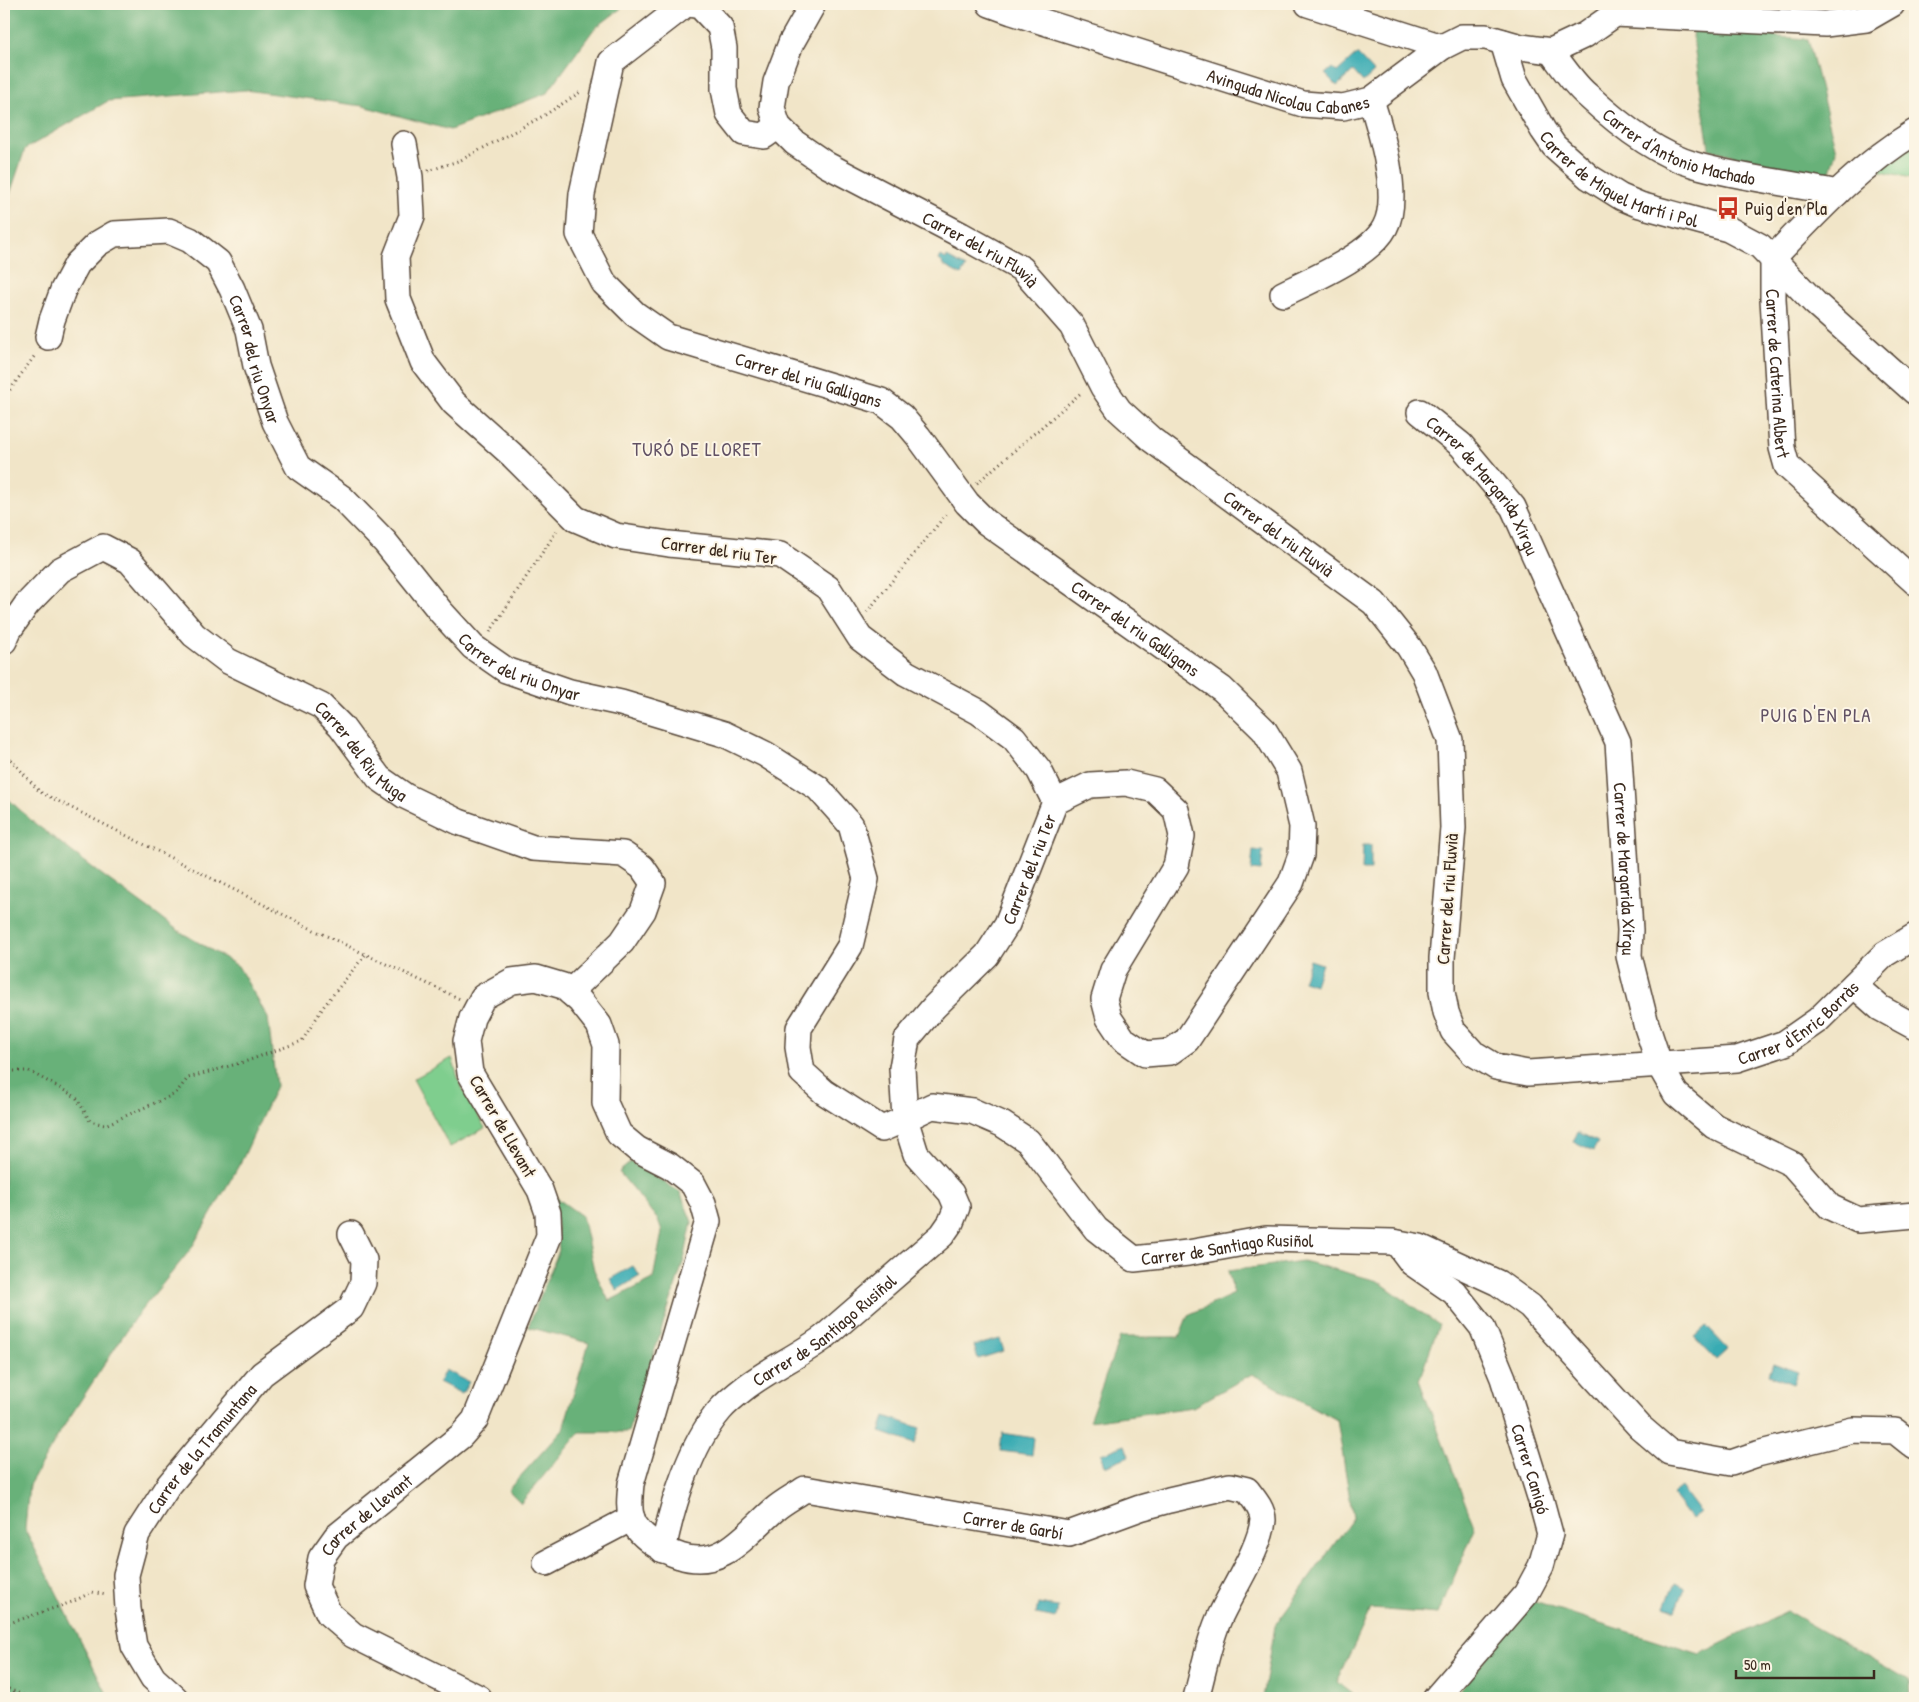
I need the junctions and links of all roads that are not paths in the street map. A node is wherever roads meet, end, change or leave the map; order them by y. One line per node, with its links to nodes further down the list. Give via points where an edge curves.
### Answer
1 (688, 4): 10 (street, Carrer del riu Galligans, via 700,6 720,27 724,48 724,89 730,114 744,133 764,136); 21 (street, Carrer del riu Galligans, via 611,62 582,194 579,234 604,283 635,314 668,338 881,401 902,417 986,522 1222,689 1264,730 1289,771 1302,826 1301,855 1291,883 1187,1040 1170,1052 1144,1054 1123,1039 1109,1018 1104,999 1113,970 1176,866 1182,836 1176,810 1154,790 1126,783 1090,785)
2 (813, 4): 10 (street, via 791,43 776,82 772,108)
3 (990, 4): 9 (street, Avinguda Nicolau Cabanes, via 1303,104 1343,108)
4 (1308, 4): 7 (street)
5 (1892, 4): 8 (street, Avinguda Nicolau Cabanes, via 1866,19 1825,24 1614,14 1585,35)
6 (1503, 42): 7 (street, Avinguda Nicolau Cabanes, via 1486,37 1462,37); 8 (street, Avinguda Nicolau Cabanes); 14 (street, Carrer de Miquel Martí i Pol, via 1514,79 1543,130 1554,146 1589,176 1620,198 1728,229 1760,246)
7 (1442, 48): 9 (street, Avinguda Nicolau Cabanes)
8 (1551, 50): 13 (street, Carrer d'Antonio Machado, via 1586,95 1659,150 1693,165)
9 (1371, 100): 15 (street, via 1382,133 1392,198 1385,227 1370,244 1339,266)
10 (778, 126): 26 (street, Carrer del riu Fluvià, via 795,143 827,165 1022,269 1072,326 1103,387 1119,410 1152,440 1374,603 1409,647 1424,672 1450,740 1453,828 1442,992 1454,1031 1473,1053 1496,1067 1528,1073)
11 (1915, 132): 13 (street)
12 (404, 144): 21 (street, Carrer del riu Ter, via 412,216 396,257 398,298 423,362 454,403 511,454 576,520 616,536 780,555 828,588 860,638 906,673 979,712 1014,738 1039,770)
13 (1837, 193): 14 (street)
14 (1773, 258): 17 (street, Carrer de Miquel Martí i Pol, via 1815,303); 19 (street, Carrer de Caterina Albert, via 1782,448 1787,466)
15 (1283, 294)
16 (48, 337): 27 (street, Carrer del riu Onyar, via 63,290 77,264 96,244 114,234 169,231 190,240 218,262 232,289 249,330 256,366 275,422 298,467 342,498 385,542 473,648 506,670 561,689 724,734 765,754 818,788 851,825 866,879 850,946 799,1028 802,1072 824,1092 882,1129)
17 (1915, 392)
18 (1420, 412): 26 (street, Carrer de Margarida Xirgu, via 1461,445 1513,507 1618,742 1629,956)
19 (1915, 582)
20 (4, 641): 24 (street, Carrer del Riu Muga, via 27,604 60,570 103,547 130,561 194,635 228,661 321,706 341,726 379,778 405,796 459,822 533,848 622,854 642,867 653,883 643,911 622,942)
21 (1055, 802): 27 (street, Carrer del riu Ter, via 1007,924 987,955 934,1007 907,1039 902,1068)
22 (1915, 936): 23 (street, Carrer d'Enric Borràs, via 1885,954)
23 (1854, 985): 25 (street, via 1880,1008); 26 (street, Carrer d'Enric Borràs, via 1818,1020 1785,1043 1737,1059)
24 (570, 992): 32 (street, Carrer de Llevant, via 602,1032 606,1045 604,1103 619,1134 693,1184 703,1202 708,1221 631,1484 628,1508); 36 (street, Carrer de Llevant, via 563,986 536,978 512,981 483,997 466,1041 470,1073 540,1190 548,1213 549,1236 475,1420 461,1436 336,1538 321,1558 316,1586 329,1614 353,1635)
25 (1915, 1026)
26 (1660, 1066): 28 (street, Carrer de Margarida Xirgu, via 1676,1094 1714,1126 1792,1164 1830,1207 1858,1220)
27 (905, 1119): 30 (street, Carrer de Santiago Rusiñol, via 932,1106 972,1111 1002,1124 1028,1142 1096,1229 1134,1259 1266,1240); 33 (street, Carrer de Santiago Rusiñol, via 916,1154 951,1193 957,1207 951,1222 942,1235 823,1338 746,1387 720,1409 700,1439 670,1514)
28 (1915, 1215)
29 (351, 1234): 35 (street, Carrer de la Tramuntana, via 364,1260 363,1283 351,1308 262,1374 168,1486 137,1534 126,1574 134,1646 154,1678)
30 (1397, 1243): 31 (street, Carrer de Santiago Rusiñol, via 1420,1246 1456,1262 1498,1283 1530,1306 1640,1427 1669,1452 1731,1463 1853,1430 1895,1430); 38 (street, Carrer Canigó, via 1412,1263 1454,1292 1482,1327 1503,1378 1550,1534 1541,1566 1526,1594)
31 (1915, 1446)
32 (632, 1518): 33 (street, Carrer de Llevant, via 638,1532); 34 (street)
33 (663, 1550): 37 (street, Carrer de Garbí, via 691,1560 715,1558 740,1542 775,1509 805,1489 1069,1534 1140,1508 1193,1494 1230,1486 1247,1490 1258,1504 1263,1518 1260,1533 1218,1622)
34 (546, 1563)
35 (175, 1698)
36 (479, 1698)
37 (1196, 1698)
38 (1436, 1698)

